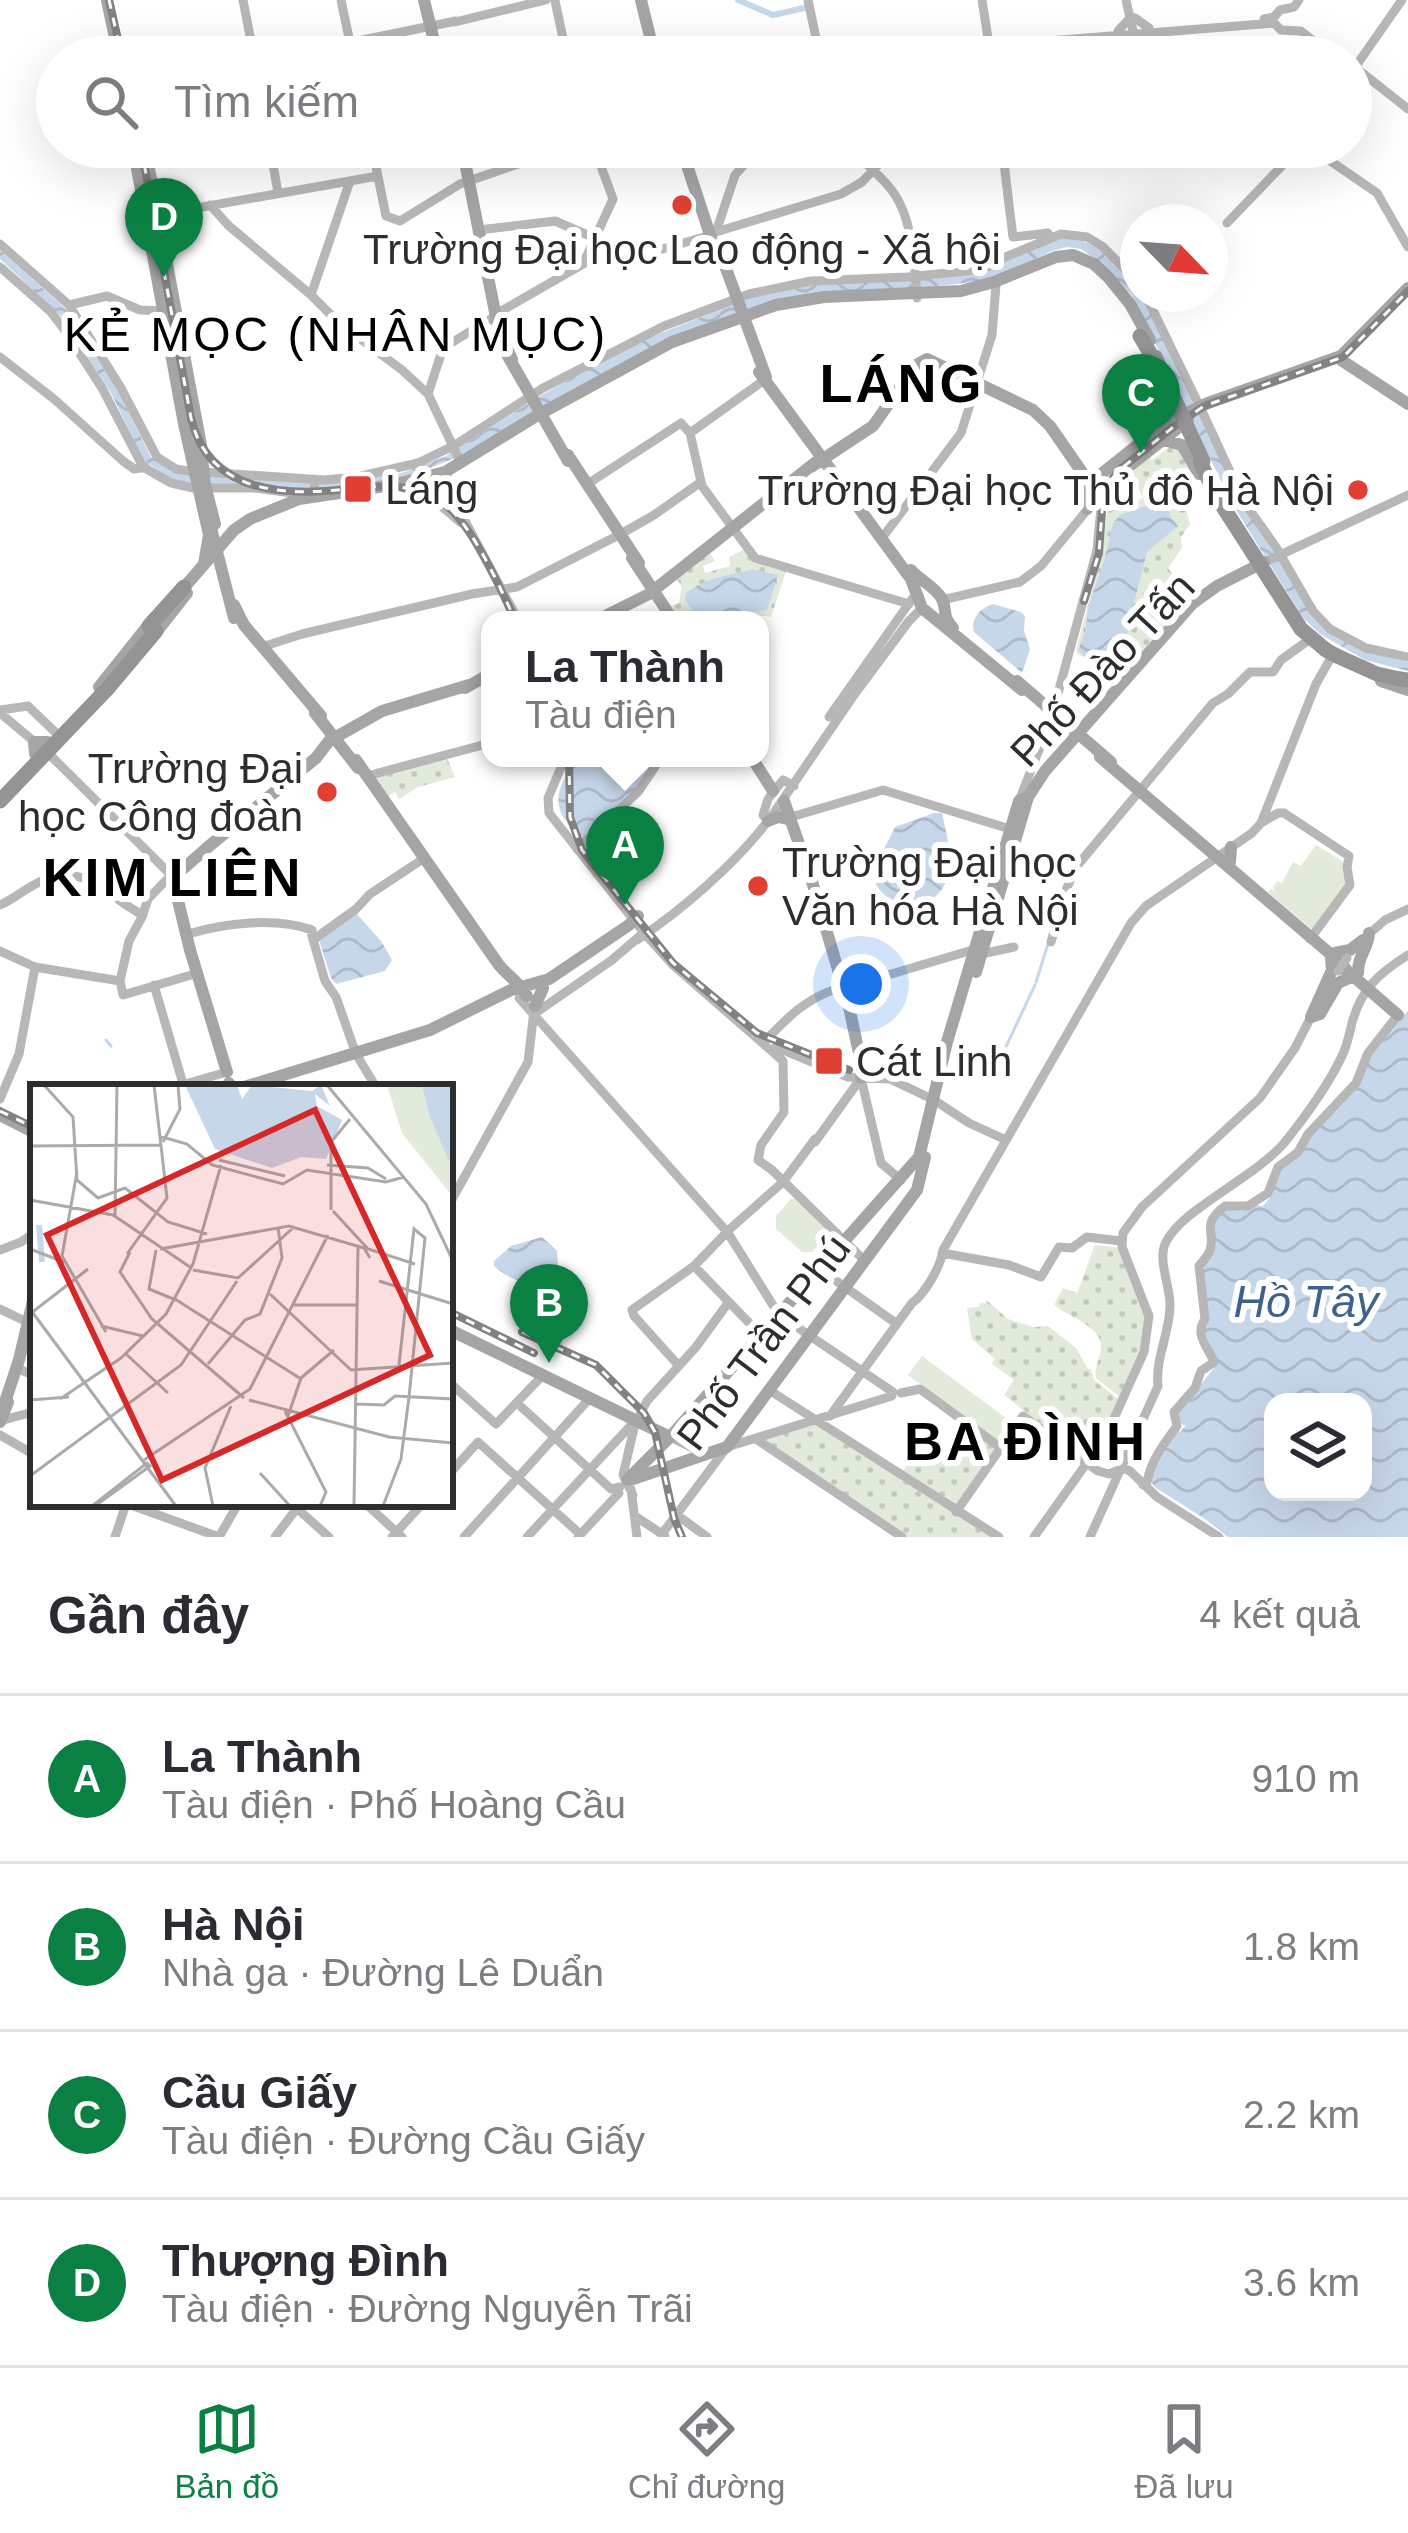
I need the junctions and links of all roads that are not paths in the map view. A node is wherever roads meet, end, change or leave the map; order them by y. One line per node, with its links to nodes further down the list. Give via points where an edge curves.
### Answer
1 (109, 0): 16 (main road)
2 (243, 0): 17 (street)
3 (341, 0): 18 (street)
4 (427, 0): 14 (main road)
5 (554, 0): 14 (street); 21 (street)
6 (644, 0): 22 (main road)
7 (808, 0): 23 (street)
8 (985, 0): 24 (street)
9 (1129, 0): 26 (street)
10 (1302, 0): 13 (street)
11 (1402, 0): 28 (street)
12 (1272, 20): 13 (street, via 1282,30); 13 (street, via 1279,10); 26 (street)
13 (1295, 22): 27 (street)
14 (436, 25): 19 (street); 20 (main road)
15 (1119, 33): 25 (street); 26 (street); 26 (street)
16 (117, 36)
17 (250, 36)
18 (349, 36)
19 (380, 36)
20 (437, 36)
21 (562, 36)
22 (653, 36)
23 (817, 36)
24 (989, 36)
25 (1080, 36)
26 (1140, 36)
27 (1312, 36)
28 (1372, 45)
29 (1372, 82): 30 (street)
30 (1408, 112)
31 (142, 168): 47 (main road)
32 (144, 168): 47 (main road)
33 (274, 168): 51 (street)
34 (376, 168): 48 (street)
35 (463, 168): 49 (main road)
36 (499, 168): 49 (street)
37 (503, 168): 49 (street)
38 (602, 168): 57 (street, via 614,200)
39 (692, 168): 56 (main road)
40 (741, 168): 56 (street)
41 (870, 168): 46 (street)
42 (876, 168): 46 (street)
43 (1006, 168): 58 (street)
44 (1280, 168): 54 (street)
45 (1340, 168): 62 (street, via 1378,194)
46 (873, 171): 56 (street, via 841,194); 69 (street, via 902,206)
47 (144, 173): 53 (main road); 60 (main road)
48 (377, 175): 49 (street, via 394,219); 50 (street); 51 (street)
49 (466, 180): 55 (main road); 63 (main road)
50 (350, 181): 51 (street); 73 (street)
51 (279, 192): 52 (street)
52 (210, 205): 53 (street); 73 (street)
53 (158, 215): 60 (main road)
54 (1228, 222)
55 (479, 230): 57 (street, via 555,221); 63 (main road)
56 (716, 235): 57 (street, via 650,252); 77 (main road); 87 (main road, bridge)
57 (595, 238): 78 (street, via 584,264)
58 (1018, 238): 59 (street); 64 (street)
59 (1060, 239): 64 (street); 65 (street, via 1087,237); 67 (main road); 68 (main road)
60 (156, 240): 75 (main road); 82 (main road)
61 (0, 244): 66 (street)
62 (1408, 247)
63 (481, 252): 78 (main road)
64 (1010, 255): 69 (street)
65 (1120, 264)
66 (5, 265): 74 (street); 79 (street)
67 (1038, 266): 68 (main road, via 1074,259); 70 (main road); 72 (main road)
68 (1106, 278): 81 (main road)
69 (914, 282): 72 (main road); 77 (main road, via 880,297); 77 (street, via 811,281)
70 (996, 285): 72 (main road); 88 (street)
71 (1408, 291): 80 (main road)
72 (962, 293)
73 (311, 295): 90 (street)
74 (69, 304): 75 (street, via 107,296); 79 (street)
75 (164, 311): 82 (main road)
76 (1152, 312): 94 (street)
77 (741, 313): 87 (main road); 93 (main road); 93 (street, via 664,326)
78 (494, 316): 83 (main road); 90 (street, via 443,348)
79 (70, 322): 104 (street); 106 (street, via 121,388 156,455)
80 (1368, 334): 85 (main road); 86 (main road, via 1338,358)
81 (1143, 335): 92 (main road); 94 (main road); 102 (highway, bridge)
82 (174, 339): 89 (main road)
83 (503, 347): 93 (main road); 103 (main road, bridge)
84 (0, 357): 104 (street, via 123,461)
85 (1348, 361): 86 (main road); 91 (main road)
86 (1287, 377): 94 (main road)
87 (767, 382): 95 (street); 100 (main road)
88 (978, 385): 100 (main road, via 921,361 873,426); 114 (main road, via 1039,415); 120 (street, via 961,433)
89 (184, 390): 106 (main road); 106 (main road, via 195,418)
90 (428, 394): 98 (street)
91 (1408, 401)
92 (1170, 404): 94 (main road); 96 (main road)
93 (537, 407): 98 (street, via 495,417); 99 (main road); 103 (main road)
94 (1190, 415): 96 (main road); 97 (main road); 102 (main road); 125 (street, via 1244,502)
95 (686, 428): 107 (street); 108 (street, via 652,440)
96 (1161, 434): 102 (main road); 114 (main road); 114 (main road)
97 (1197, 441): 113 (highway); 125 (main road)
98 (453, 448): 101 (street); 109 (street)
99 (481, 453): 101 (main road); 105 (main road)
100 (822, 459): 118 (main road); 120 (main road)
101 (459, 463): 105 (main road)
102 (1199, 463): 113 (highway); 125 (main road)
103 (571, 466): 108 (main road); 115 (main road)
104 (143, 467): 106 (street, via 171,483)
105 (443, 475): 110 (main road); 111 (main road); 117 (street); 122 (street)
106 (199, 478): 109 (street, via 259,489); 123 (main road); 135 (main road, bridge)
107 (701, 482): 118 (street); 121 (street)
108 (586, 485): 115 (main road)
109 (314, 487): 111 (main road); 116 (main road)
110 (403, 488): 111 (main road); 117 (street, via 438,501)
111 (350, 494): 116 (main road)
112 (1408, 497): 125 (street)
113 (1220, 498): 125 (highway)
114 (1095, 500): 130 (street, via 1016,585); 148 (street, via 1097,550)
115 (598, 507): 121 (main road)
116 (280, 511): 119 (main road, via 252,518)
117 (460, 522): 122 (street)
118 (732, 527): 126 (main road); 129 (street, via 756,558)
119 (235, 533): 123 (main road); 123 (main road)
120 (887, 534): 129 (main road)
121 (617, 536): 124 (main road); 128 (street)
122 (472, 539): 128 (street)
123 (215, 554): 127 (main road); 135 (main road)
124 (629, 554): 126 (main road); 133 (main road, bridge)
125 (1268, 565): 137 (main road); 139 (highway, via 1301,629); 140 (street, via 1330,629); 148 (main road, Phố Đào Tấn, via 1190,610 1116,693)
126 (656, 588): 132 (main road); 134 (main road)
127 (186, 590): 144 (highway, bridge); 144 (main road)
128 (499, 590): 131 (street); 138 (street)
129 (913, 592): 130 (main road); 136 (main road); 147 (street); 158 (street, via 909,621 794,786)
130 (942, 600): 136 (main road)
131 (510, 611)
132 (614, 611)
133 (666, 611)
134 (667, 611)
135 (239, 622): 138 (main road)
136 (946, 624): 141 (main road)
137 (1306, 642): 139 (main road); 157 (street, via 1273,672 1252,671 1214,702)
138 (265, 647): 145 (main road)
139 (1331, 653): 143 (highway); 143 (main road, via 1374,678); 163 (street)
140 (1408, 657)
141 (1009, 676): 148 (main road); 152 (main road, bridge)
142 (481, 679): 149 (main road, via 382,711)
143 (1406, 680)
144 (94, 699): 151 (main road); 159 (highway, bridge)
145 (312, 710): 149 (main road); 156 (main road, bridge)
146 (0, 712): 151 (street); 151 (street, via 28,706)
147 (829, 717)
148 (1072, 727): 152 (main road); 160 (main road, Phố Đào Tấn); 160 (street)
149 (337, 741): 156 (main road); 165 (main road)
150 (481, 745): 156 (street)
151 (46, 748): 159 (main road); 170 (street)
152 (1116, 766): 157 (main road)
153 (564, 767): 166 (street, via 549,804)
154 (655, 767): 166 (street)
155 (759, 767): 158 (main road)
156 (362, 772): 169 (main road)
157 (1137, 790): 168 (main road); 181 (street, via 1076,867)
158 (778, 797): 161 (main road); 162 (street, via 763,813)
159 (0, 799)
160 (1024, 799): 164 (main road); 167 (main road); 175 (main road)
161 (789, 818): 162 (main road); 164 (street, via 883,790); 192 (main road)
162 (767, 820): 177 (street, via 735,858)
163 (1261, 823): 168 (street); 179 (street, via 1284,813 1350,859 1350,886)
164 (1010, 830): 167 (main road)
165 (212, 845): 170 (street); 186 (main road, bridge, via 173,880)
166 (579, 848): 177 (street)
167 (1004, 857): 175 (main road); 184 (main road)
168 (1222, 858): 179 (main road); 208 (street, via 1135,917)
169 (425, 865): 176 (street); 193 (main road)
170 (172, 875): 173 (street); 174 (street)
171 (0, 904): 173 (street, via 45,879 77,875)
172 (1408, 908): 180 (street)
173 (144, 912): 189 (street)
174 (181, 914): 178 (street); 186 (street)
175 (991, 915): 184 (main road)
176 (310, 930): 178 (street, via 233,922); 197 (street)
177 (645, 930): 193 (street); 193 (main road, via 600,948); 196 (street)
178 (188, 934): 186 (street)
179 (1312, 937): 187 (main road)
180 (1366, 937): 187 (main road); 187 (main road)
181 (1052, 942)
182 (1014, 947): 184 (street)
183 (0, 951): 188 (street)
184 (978, 953): 192 (street); 198 (main road); 198 (main road)
185 (1408, 955): 190 (street)
186 (194, 962): 191 (street); 200 (main road)
187 (1345, 965): 190 (main road); 195 (main road); 195 (main road, via 1332,970)
188 (35, 967): 189 (street); 204 (street, via 18,1059)
189 (120, 981): 191 (street, via 123,994)
190 (1372, 982): 194 (main road); 254 (street, via 1342,1057 1285,1142 1166,1240 1170,1312 1158,1386)
191 (154, 986): 201 (street)
192 (841, 988): 196 (street, via 804,1003); 199 (main road)
193 (527, 1002): 197 (main road); 212 (street, via 528,1061); 213 (street)
194 (1402, 1011): 257 (street, via 1356,1083 1278,1167 1268,1192 1248,1206 1217,1211 1199,1266 1201,1334 1214,1362 1174,1412 1177,1426)
195 (1311, 1017): 216 (street, via 1260,1098 1142,1207)
196 (772, 1047): 199 (street); 211 (street, via 783,1061 784,1112 757,1155)
197 (355, 1054): 202 (main road); 203 (street)
198 (944, 1063): 205 (main road)
199 (856, 1076): 205 (street, via 890,1078); 210 (street, via 881,1163); 211 (street)
200 (233, 1083): 202 (main road)
201 (180, 1084)
202 (267, 1084)
203 (374, 1084)
204 (0, 1099)
205 (937, 1104): 208 (street); 209 (main road)
206 (0, 1119): 207 (main road)
207 (30, 1134)
208 (1006, 1140): 218 (street)
209 (921, 1161): 210 (main road); 219 (main road, Phố Trần Phú, via 917,1190)
210 (901, 1180): 215 (main road)
211 (784, 1183): 213 (street); 215 (street)
212 (453, 1194)
213 (729, 1232): 220 (street); 225 (street)
214 (30, 1236): 217 (street)
215 (846, 1241): 219 (street); 221 (main road)
216 (1121, 1241): 218 (street, via 1088,1237 1059,1247 1041,1277); 251 (street, via 1150,1330 1107,1437)
217 (0, 1250)
218 (943, 1253): 227 (street)
219 (865, 1261): 222 (main road, Phố Trần Phú)
220 (694, 1266): 223 (street); 231 (street, via 632,1310)
221 (821, 1270): 222 (street); 225 (main road)
222 (846, 1286): 227 (street); 230 (main road, Phố Trần Phú)
223 (728, 1303): 229 (street); 231 (street)
224 (0, 1310): 226 (street)
225 (784, 1317): 229 (main road); 230 (street)
226 (30, 1322): 233 (main road)
227 (897, 1324): 232 (street)
228 (453, 1331): 234 (main road)
229 (761, 1335): 245 (main road)
230 (810, 1335): 232 (street); 236 (main road, Phố Trần Phú)
231 (679, 1366): 241 (street)
232 (862, 1371): 237 (street); 240 (street)
233 (23, 1372): 243 (main road); 243 (main road, bridge)
234 (543, 1375): 238 (main road); 239 (street)
235 (453, 1386): 239 (street, via 496,1424)
236 (768, 1391): 242 (street); 246 (main road, Phố Trần Phú)
237 (896, 1394): 240 (street); 247 (street, via 920,1389)
238 (590, 1398): 241 (main road); 244 (street)
239 (517, 1403): 244 (street)
240 (840, 1408): 242 (street)
241 (637, 1419): 245 (main road); 252 (street); 255 (street)
242 (809, 1420): 246 (street); 266 (street)
243 (3, 1424): 248 (street)
244 (555, 1437): 252 (street); 256 (street)
245 (670, 1437): 246 (street); 255 (main road)
246 (729, 1447): 255 (main road); 268 (street, Phố Trần Phú); 280 (street, via 781,1457)
247 (1000, 1448): 251 (street, via 1023,1416); 266 (street)
248 (30, 1451)
249 (453, 1453): 250 (street)
250 (461, 1461): 253 (street); 256 (street, via 478,1442)
251 (1086, 1462): 254 (street); 282 (street)
252 (590, 1469): 255 (street, via 611,1489); 265 (street)
253 (453, 1470)
254 (1116, 1472): 257 (street, via 1130,1471); 283 (street); 284 (street)
255 (628, 1476): 267 (street); 271 (street)
256 (518, 1478): 265 (street); 276 (street)
257 (1143, 1485): 284 (street)
258 (126, 1507): 272 (street)
259 (135, 1507): 273 (street)
260 (236, 1507): 273 (street)
261 (295, 1507): 274 (street)
262 (298, 1507): 275 (street)
263 (369, 1507): 269 (street)
264 (420, 1507): 269 (street)
265 (552, 1510): 271 (street); 277 (street)
266 (957, 1512): 281 (street)
267 (635, 1514): 270 (street); 278 (street)
268 (676, 1515): 270 (street, Phố Trần Phú); 279 (street)
269 (397, 1535)
270 (664, 1535)
271 (579, 1536)
272 (115, 1537)
273 (219, 1537)
274 (275, 1537)
275 (329, 1537)
276 (464, 1537)
277 (527, 1537)
278 (637, 1537)
279 (707, 1537)
280 (899, 1537)
281 (997, 1537)
282 (1034, 1537)
283 (1090, 1537)
284 (1217, 1537)

